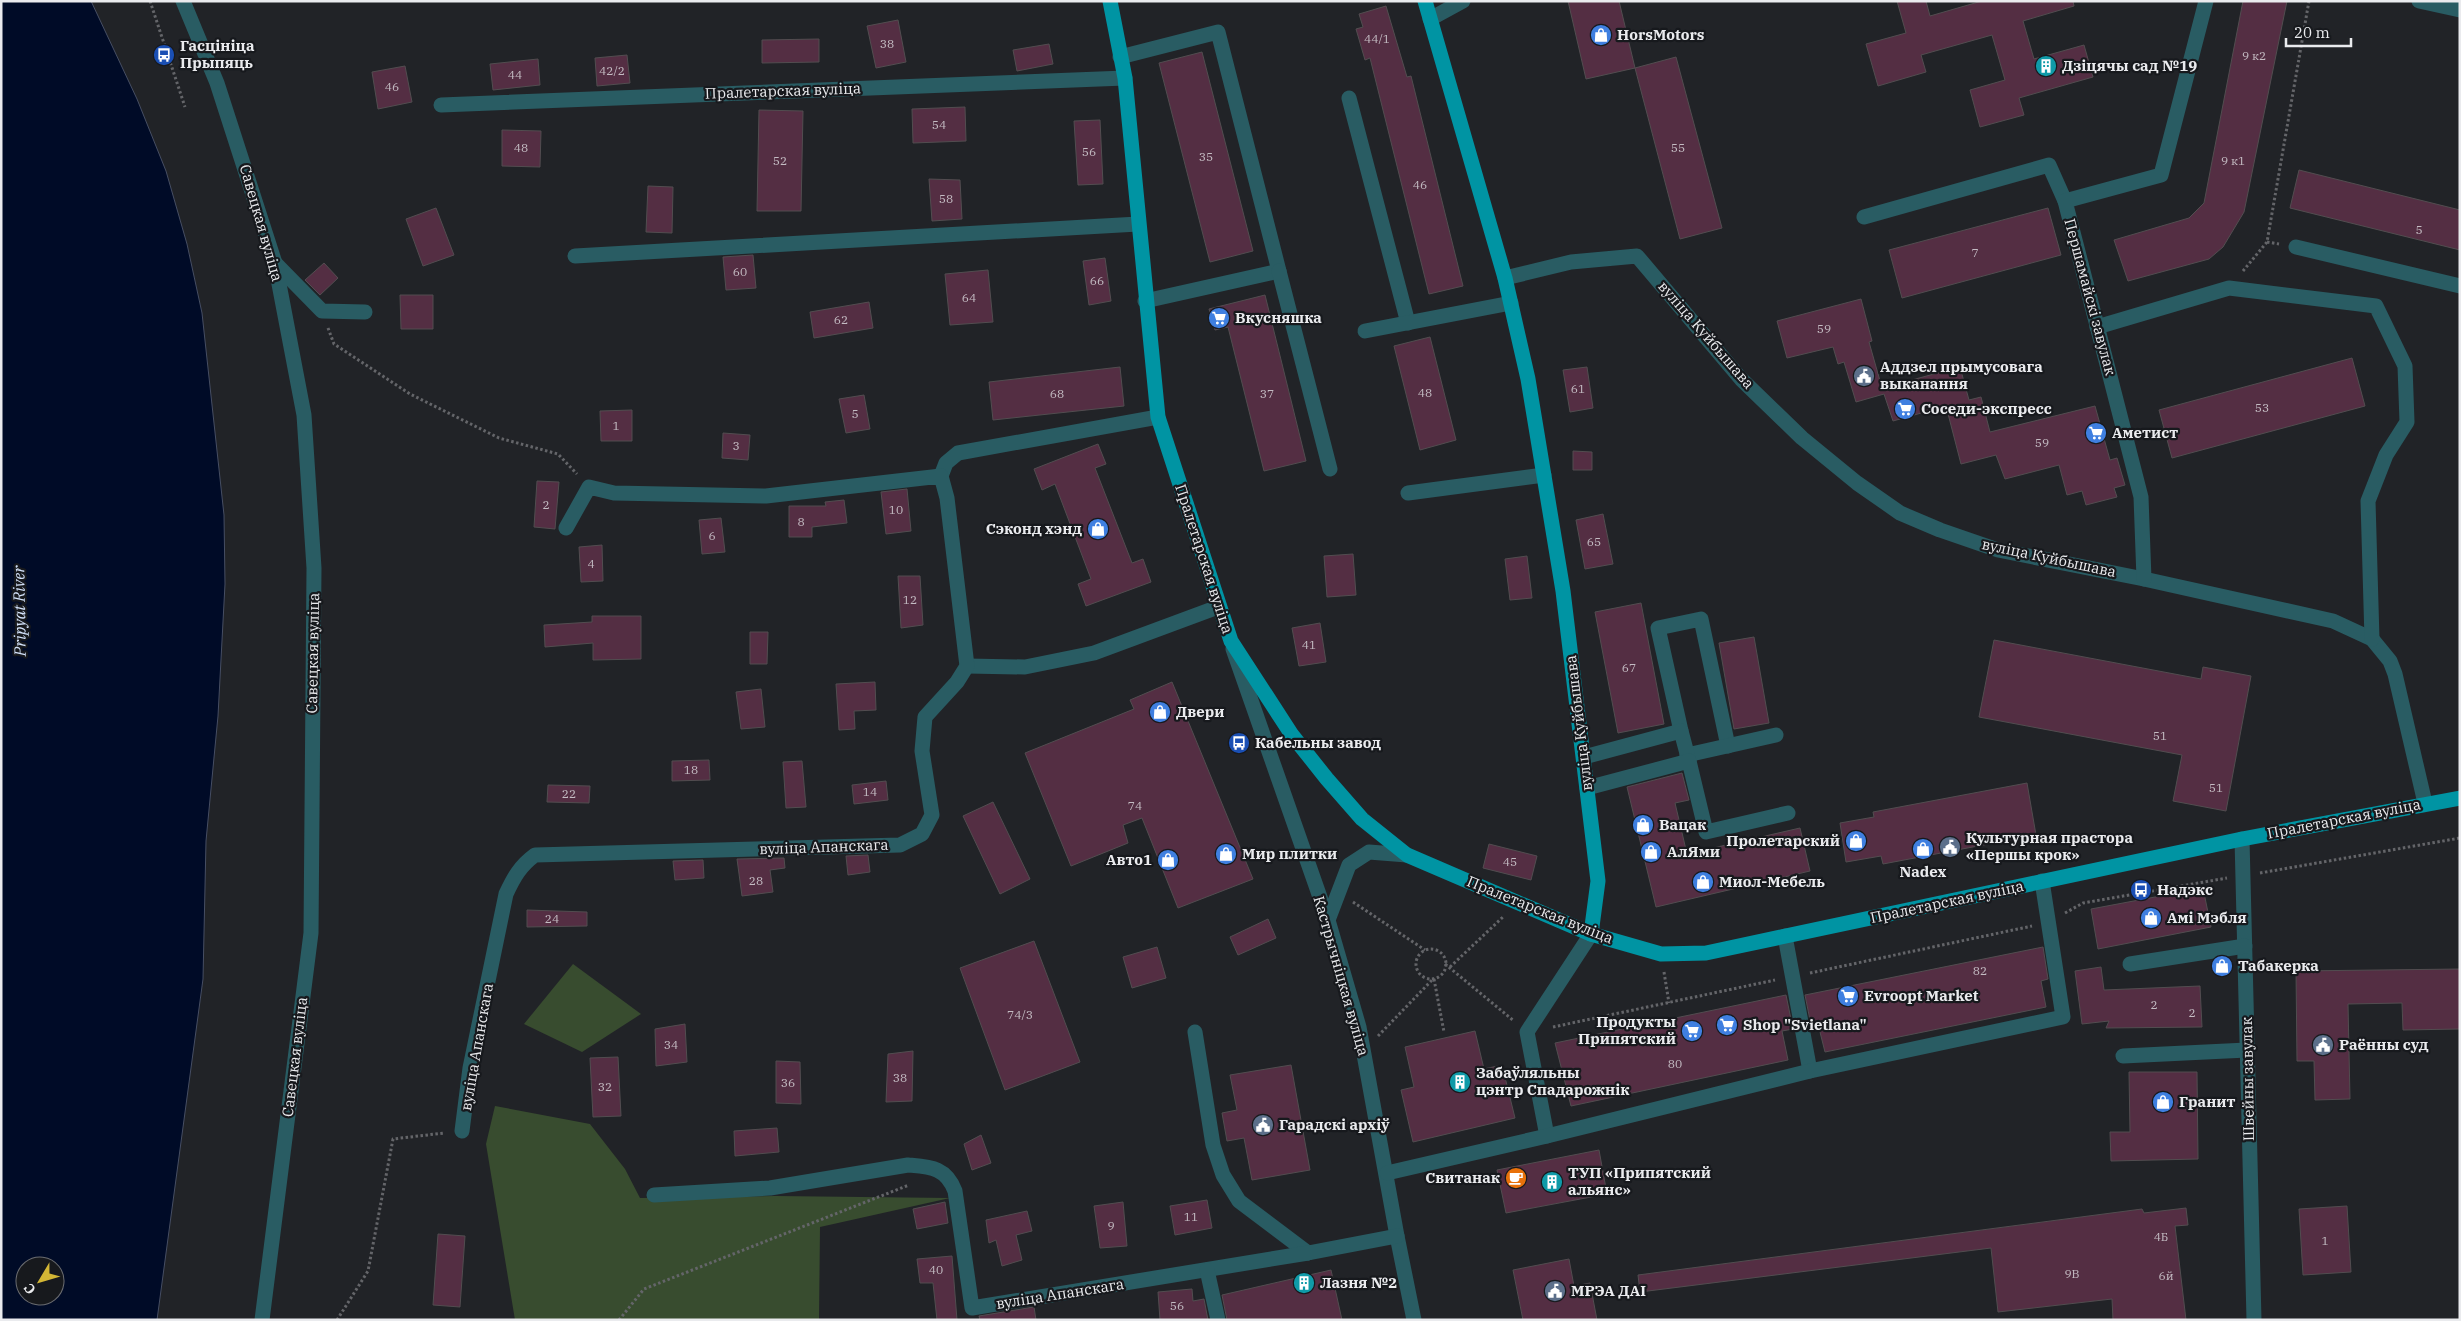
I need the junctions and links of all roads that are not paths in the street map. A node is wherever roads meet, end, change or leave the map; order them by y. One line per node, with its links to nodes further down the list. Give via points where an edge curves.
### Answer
1 (183, 1): 18 (street, Савецкая вуліца, via 217,83)
2 (1110, 1): 9 (main road, Пралетарская вуліца)
3 (1425, 1): 8 (main road, вуліца Куйбышава)
4 (1463, 1): 8 (street)
5 (2206, 1): 13 (street, Першамайскі завулак, via 2160,175)
6 (2419, 1): 7 (street)
7 (2460, 10)
8 (1430, 19): 20 (main road, вуліца Куйбышава)
9 (1120, 57): 10 (main road, Пралетарская вуліца); 19 (street, via 1218,32)
10 (1124, 78): 12 (street, Пралетарская вуліца); 15 (main road, Пралетарская вуліца)
11 (1349, 98): 25 (street)
12 (441, 105)
13 (2065, 201): 14 (street, via 2049,165); 26 (street, Першамайскі завулак)
14 (1864, 217)
15 (1138, 224): 17 (street); 22 (main road, Пралетарская вуліца)
16 (2296, 247): 21 (street)
17 (575, 256)
18 (275, 263): 24 (street, via 322,311); 68 (street, Савецкая вуліца, via 304,415 314,568 311,934)
19 (1280, 271): 22 (street); 29 (street)
20 (1505, 278): 23 (main road, вуліца Куйбышава); 34 (street, вуліца Куйбышава, via 1571,262 1637,256 1741,379 1802,438 1900,513 1998,550)
21 (2460, 286)
22 (1145, 301): 28 (main road, Пралетарская вуліца)
23 (1511, 303): 25 (street); 30 (main road, вуліца Куйбышава)
24 (365, 312)
25 (1408, 323): 27 (street)
26 (2097, 327): 34 (street, Першамайскі завулак, via 2141,497); 36 (street, via 2229,288 2376,306 2405,366 2407,422 2386,455 2368,501)
27 (1365, 331)
28 (1158, 417): 31 (street, via 958,453 946,463); 35 (main road, Пралетарская вуліца)
29 (1330, 469)
30 (1544, 475): 32 (street); 42 (main road, вуліца Куйбышава, via 1563,591)
31 (941, 476): 33 (street, via 766,496 614,493 590,487); 38 (street, via 947,498)
32 (1408, 493)
33 (566, 528)
34 (2144, 579): 36 (street, вуліца Куйбышава, via 2333,621)
35 (1218, 607): 37 (main road, Пралетарская вуліца); 38 (street, via 1094,653 1025,667)
36 (2372, 639): 46 (street, вуліца Куйбышава, via 2390,661 2395,674)
37 (1230, 642): 49 (main road, Пралетарская вуліца, via 1292,735 1327,779 1362,819); 51 (street, Кастрычніцкая вуліца)
38 (967, 666): 60 (street, вуліца Апанскага, via 925,717 922,751 932,815 922,834 900,845 534,855 524,862 506,894 470,1068)
39 (1681, 731): 41 (street, via 1658,628 1701,619); 42 (street); 43 (street)
40 (1776, 735): 41 (street)
41 (1728, 746): 43 (street)
42 (1584, 757): 44 (main road, вуліца Куйбышава)
43 (1688, 758): 44 (street); 47 (street, via 1706,832)
44 (1587, 788): 52 (main road, вуліца Куйбышава, via 1598,881)
45 (2460, 798): 46 (main road, Пралетарская вуліца)
46 (2425, 803): 48 (main road, Пралетарская вуліца)
47 (1788, 812)
48 (2242, 838): 50 (main road, Пралетарская вуліца); 54 (street, Швейны завулак)
49 (1407, 855): 51 (street, via 1369,852 1349,865); 52 (main road, Пралетарская вуліца)
50 (2042, 881): 53 (main road, Пралетарская вуліца); 59 (street, via 2063,1017)
51 (1328, 920): 62 (street, Кастрычніцкая вуліца, via 1359,1027)
52 (1591, 934): 53 (main road, Пралетарская вуліца, via 1661,954 1706,953); 61 (street, via 1527,1032)
53 (1786, 936): 59 (street)
54 (2245, 946): 55 (street); 57 (street, Швейны завулак)
55 (2130, 964)
56 (1195, 1032): 65 (street, via 1213,1145 1223,1175 1239,1201)
57 (2247, 1050): 58 (street); 71 (street, Швейны завулак)
58 (2123, 1056)
59 (1810, 1071): 61 (street)
60 (462, 1131)
61 (1547, 1136): 62 (street)
62 (1387, 1172): 64 (street, Кастрычніцкая вуліца)
63 (654, 1195): 67 (street, вуліца Апанскага, via 770,1188 908,1165 928,1167 951,1180 955,1191)
64 (1396, 1236): 65 (street, вуліца Апанскага); 70 (street, Кастрычніцкая вуліца)
65 (1308, 1253): 66 (street, вуліца Апанскага)
66 (1207, 1270): 67 (street, вуліца Апанскага); 69 (street)
67 (972, 1314)
68 (262, 1320)
69 (1218, 1320)
70 (1414, 1320)
71 (2254, 1320)

